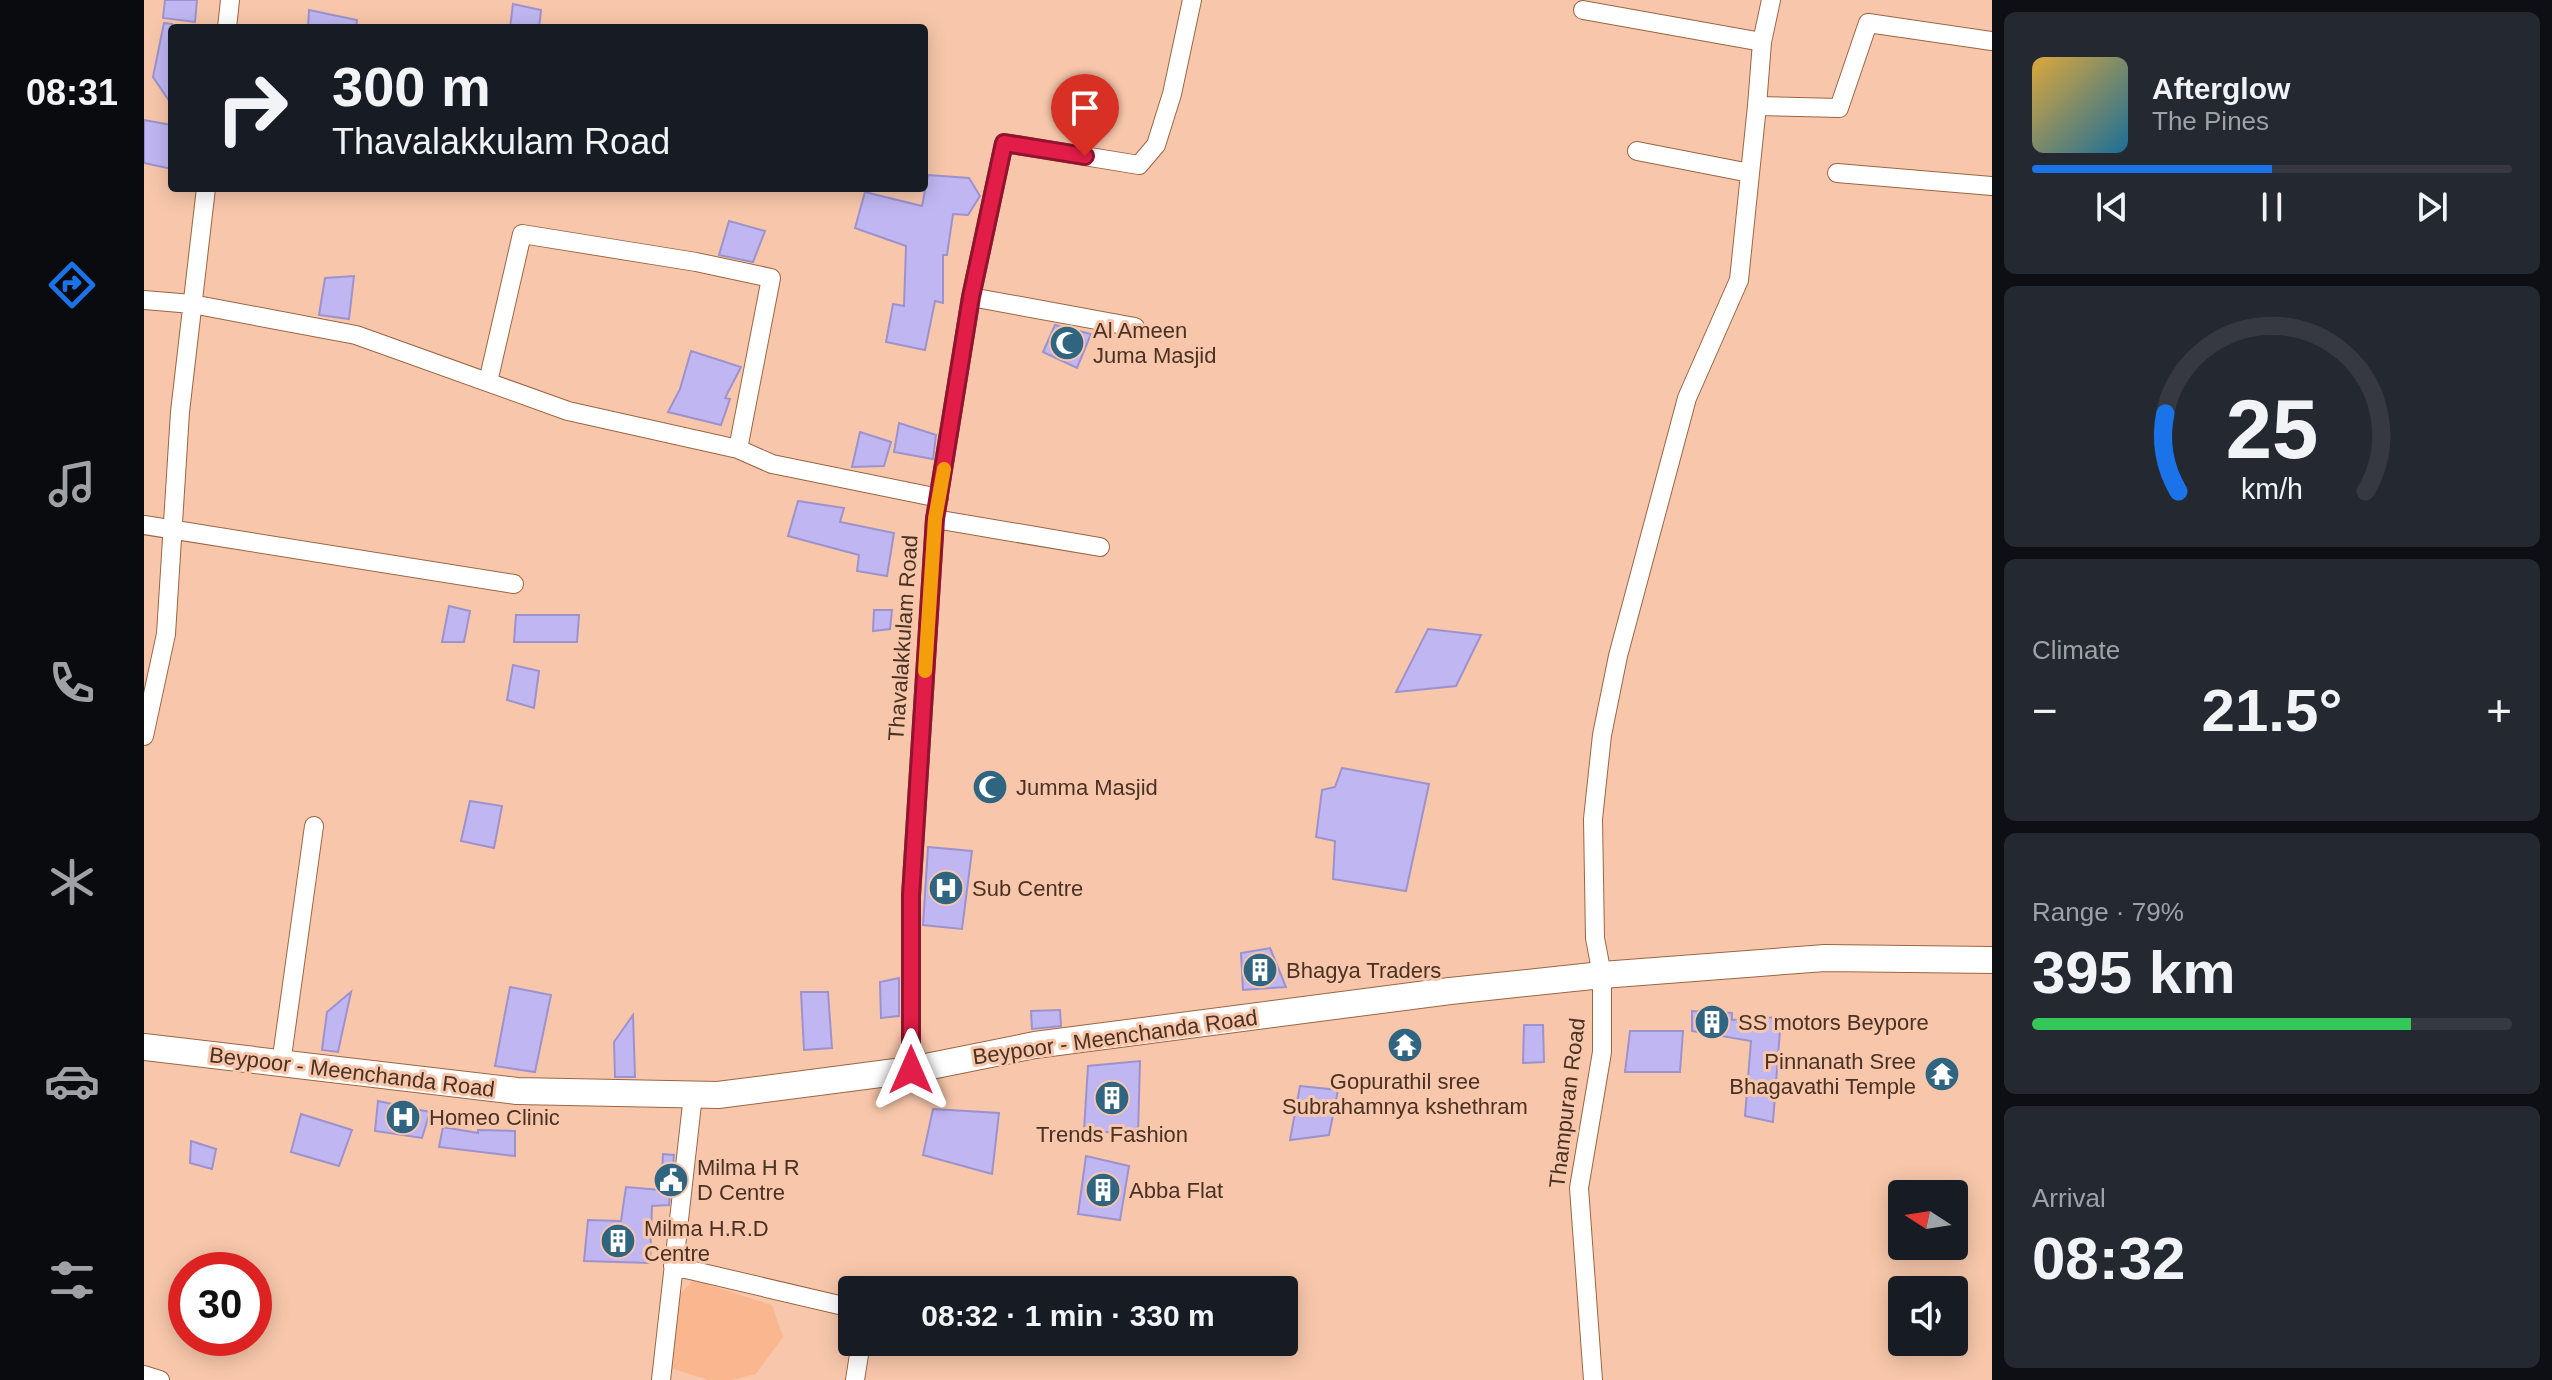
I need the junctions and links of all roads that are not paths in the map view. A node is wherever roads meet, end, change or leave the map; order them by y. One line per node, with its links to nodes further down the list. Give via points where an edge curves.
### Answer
1 (230, 0): 5 (street)
2 (1192, 0): 14 (street, Thavalakkulam Road, via 1156,145 1139,165 1004,143)
3 (1771, 0): 7 (street, Thampuran Road)
4 (1583, 10): 7 (street)
5 (227, 24)
6 (1992, 41): 8 (street, via 1868,23 1839,108)
7 (1762, 42): 8 (street, Thampuran Road)
8 (1757, 106): 10 (street, Thampuran Road)
9 (1637, 151): 10 (street)
10 (1750, 173): 29 (street, Thampuran Road, via 1739,280 1687,398 1602,735 1593,819 1595,938)
11 (1837, 173): 12 (street)
12 (1992, 186)
13 (206, 192): 16 (street)
14 (971, 297): 17 (street); 20 (street, Thavalakkulam Road)
15 (144, 300): 16 (street)
16 (192, 304): 18 (street, via 356,335); 23 (street)
17 (1135, 327)
18 (488, 382): 19 (street, via 568,411); 19 (street, via 522,234 771,278)
19 (738, 449): 20 (street, via 772,464)
20 (939, 498): 21 (street, Thavalakkulam Road)
21 (935, 519): 24 (street); 32 (street, Thavalakkulam Road, via 911,896)
22 (144, 525): 23 (street)
23 (173, 530): 25 (street); 26 (street, via 166,634)
24 (1100, 547)
25 (514, 584)
26 (144, 736)
27 (314, 826): 31 (street)
28 (1992, 960): 29 (main road, Beypoor - Meenchanda Road, via 1825,958)
29 (1602, 975): 32 (main road, Beypoor - Meenchanda Road, via 1035,1045); 41 (street, Thampuran Road, via 1602,1052 1579,1188)
30 (144, 1047): 31 (main road, Beypoor - Meenchanda Road)
31 (281, 1064): 33 (main road, Beypoor - Meenchanda Road, via 517,1091)
32 (911, 1070): 33 (main road, Beypoor - Meenchanda Road)
33 (693, 1095): 34 (street)
34 (673, 1266): 35 (street); 39 (street)
35 (838, 1305)
36 (859, 1356): 40 (street)
37 (144, 1375): 38 (street)
38 (160, 1380)
39 (661, 1380)
40 (855, 1380)
41 (1593, 1380)

